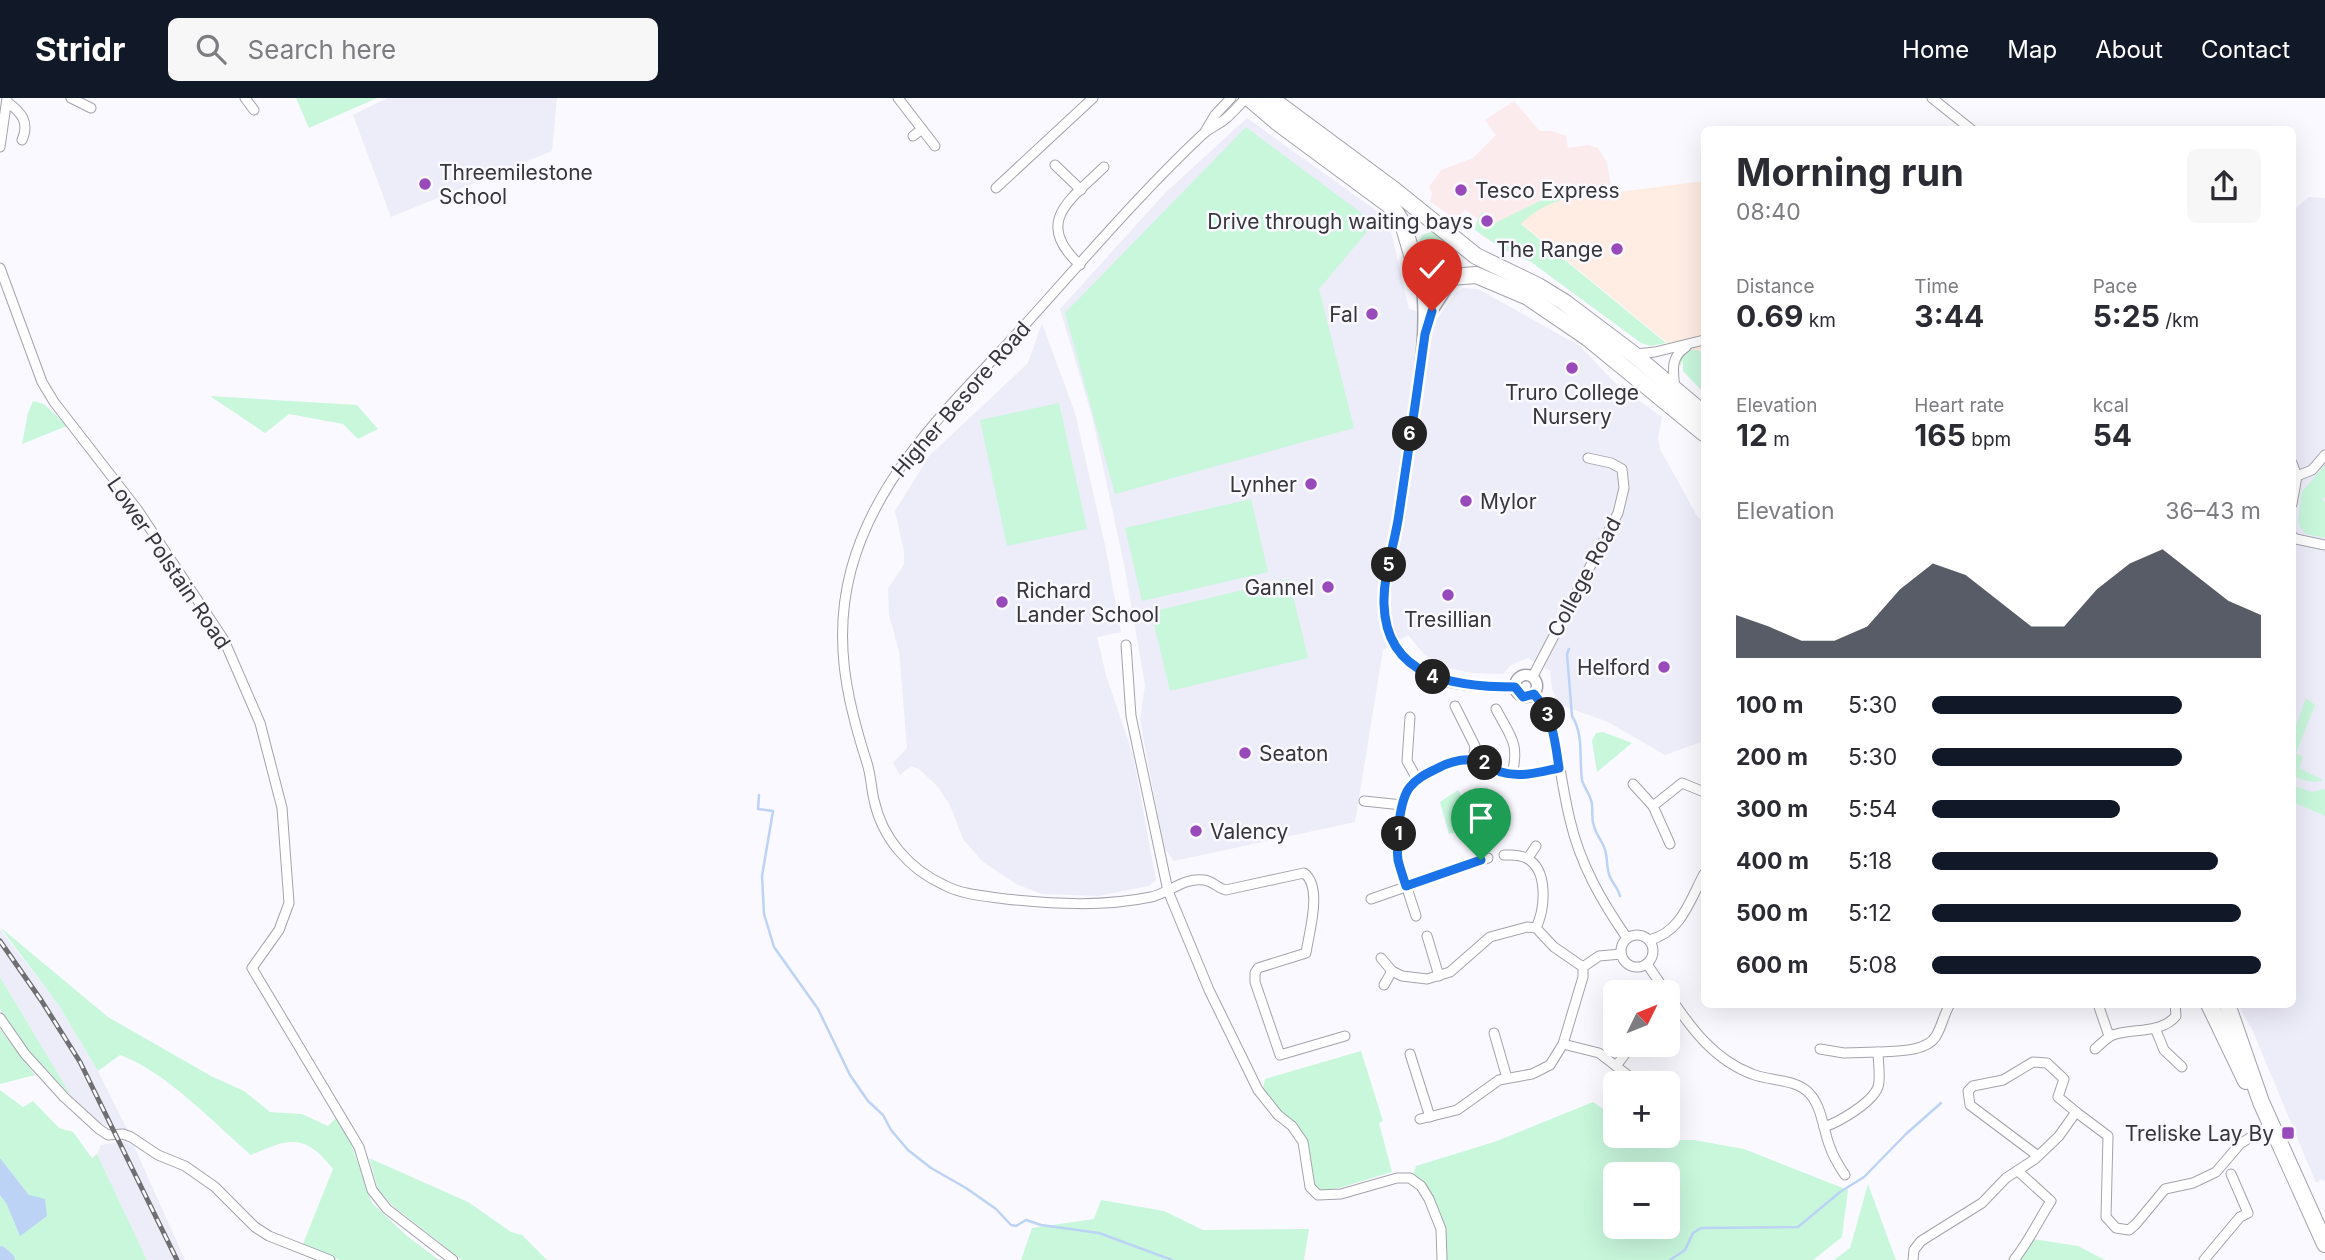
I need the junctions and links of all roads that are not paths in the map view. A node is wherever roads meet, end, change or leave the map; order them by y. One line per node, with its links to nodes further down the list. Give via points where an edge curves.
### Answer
1 (71, 98): 10 (street)
2 (245, 98): 11 (street)
3 (898, 98): 13 (street)
4 (1093, 98): 21 (street)
5 (1231, 98): 14 (street, Higher Besore Road)
6 (1248, 98): 14 (street, Higher Besore Road); 25 (highway, via 1392,207)
7 (1270, 98): 23 (highway)
8 (1932, 98): 12 (street)
9 (7, 100): 16 (street, via 23,117 26,131); 18 (street)
10 (92, 108)
11 (254, 110)
12 (1967, 126)
13 (922, 129): 15 (street); 17 (street)
14 (1206, 132): 26 (street, Higher Besore Road)
15 (913, 135)
16 (22, 140)
17 (935, 146)
18 (0, 147)
19 (1055, 165): 22 (street)
20 (1104, 167): 22 (street)
21 (996, 188)
22 (1081, 190): 26 (street, via 1060,215 1057,227 1062,245)
23 (1436, 225): 24 (highway); 25 (highway, via 1418,233)
24 (1464, 247): 29 (highway); 33 (highway, via 1556,296)
25 (1412, 252): 28 (highway)
26 (1080, 265): 66 (street, Higher Besore Road, via 923,438 879,500 858,548 847,590 842,649 847,696 880,819 902,855 927,876 971,894 1070,905 1129,901)
27 (0, 268): 112 (street, Lower Polstain Road, via 54,402 137,509 224,640 260,723 282,807 289,903 279,930 252,968 359,1147 372,1191 387,1209)
28 (1420, 269): 29 (highway, via 1437,278); 30 (street)
29 (1454, 276): 30 (street, via 1432,311); 36 (highway, via 1476,275 1542,306)
30 (1425, 334): 45 (street, via 1386,583 1385,619 1397,648 1429,676 1475,686)
31 (1701, 342): 32 (street)
32 (1687, 346): 33 (street); 34 (street, via 1674,362)
33 (1633, 354): 34 (highway)
34 (1675, 387): 35 (highway)
35 (1701, 411)
36 (1701, 431)
37 (2325, 455): 39 (street, via 2312,470)
38 (1588, 458): 44 (street, College Road, via 1622,470 1622,502)
39 (2297, 476): 40 (street)
40 (2296, 481)
41 (2296, 539): 42 (street)
42 (2325, 545)
43 (1126, 645): 66 (street, via 1131,716)
44 (1533, 676): 45 (street, via 1522,675); 46 (street, via 1538,684)
45 (1515, 687): 46 (street, via 1523,697)
46 (1534, 694): 51 (street, via 1551,723)
47 (1455, 706): 50 (street, via 1475,746)
48 (1496, 709): 52 (street, via 1517,755)
49 (1410, 718): 53 (street, via 1407,761)
50 (1473, 760): 52 (street); 53 (street, via 1457,760)
51 (1559, 768): 52 (street); 71 (street, via 1581,857)
52 (1512, 774)
53 (1417, 779): 57 (street)
54 (1633, 784): 58 (street)
55 (1701, 791): 58 (street, via 1682,783)
56 (1364, 801): 57 (street)
57 (1402, 805): 65 (street, via 1398,860)
58 (1653, 806): 59 (street)
59 (1670, 844)
60 (1536, 846): 63 (street)
61 (1481, 848): 65 (street, via 1485,859)
62 (1504, 855): 63 (street)
63 (1528, 858): 69 (street, via 1542,887)
64 (1701, 880): 72 (street, via 1681,920)
65 (1406, 886): 67 (street); 68 (street)
66 (1168, 891): 91 (street, Higher Besore Road, via 1202,879 1226,890 1304,873 1308,876 1315,898 1306,953 1258,968 1255,982 1280,1055); 113 (street, via 1258,1090 1303,1142 1310,1186 1318,1195 1341,1194 1410,1178 1429,1199 1441,1229)
67 (1371, 899)
68 (1416, 916)
69 (1536, 928): 76 (street); 78 (street, via 1490,937 1460,965)
70 (1427, 936): 78 (street)
71 (1627, 938): 72 (street, via 1636,935); 73 (street)
72 (1649, 940): 75 (street, via 1652,953)
73 (1621, 954): 75 (street, via 1630,965); 76 (street, via 1600,956)
74 (1381, 958): 77 (street)
75 (1647, 964): 79 (street)
76 (1583, 967): 92 (street)
77 (1392, 971): 78 (street, via 1416,979); 80 (street)
78 (1439, 975)
79 (1658, 980)
80 (1384, 985)
81 (1948, 1008): 95 (street, via 1930,1043)
82 (2099, 1008): 90 (street)
83 (2175, 1008): 88 (street, via 2171,1023)
84 (2211, 1008): 102 (highway, via 2243,1077)
85 (2228, 1008): 102 (highway)
86 (1680, 1010): 105 (street, via 1711,1049 1732,1064 1807,1091)
87 (0, 1018): 111 (street, via 25,1054 99,1129 108,1135 131,1137 184,1166 215,1187 255,1227)
88 (2155, 1028): 90 (street); 99 (street, via 2164,1050)
89 (1494, 1032): 101 (street)
90 (2112, 1035): 94 (street)
91 (1345, 1036)
92 (1563, 1044): 98 (street, via 1599,1053); 101 (street, via 1543,1071)
93 (1820, 1049): 95 (street)
94 (2095, 1049)
95 (1878, 1052): 105 (street, via 1875,1092 1844,1119)
96 (1410, 1054): 101 (street, via 1425,1118 1457,1110)
97 (1623, 1057): 98 (street)
98 (1616, 1066): 100 (street)
99 (2182, 1067)
100 (1622, 1071)
101 (1507, 1078)
102 (2261, 1102): 104 (highway)
103 (2076, 1112): 104 (street, via 2108,1136 2106,1217 2116,1228 2129,1230 2165,1189 2216,1172 2240,1144); 106 (street); 106 (street, via 2058,1097 2064,1079 2047,1063 2034,1062 2003,1080 1968,1091 1970,1105)
104 (2271, 1124): 110 (highway)
105 (1824, 1127): 109 (street)
106 (2038, 1156): 107 (street)
107 (2019, 1172): 114 (street, via 2006,1178 1982,1203 1921,1241); 115 (street, via 2051,1201)
108 (2231, 1174): 116 (street, via 2248,1213)
109 (1845, 1175)
110 (2325, 1244)
111 (330, 1260)
112 (453, 1260)
113 (1442, 1260)
114 (1913, 1260)
115 (2014, 1260)
116 (2204, 1260)

